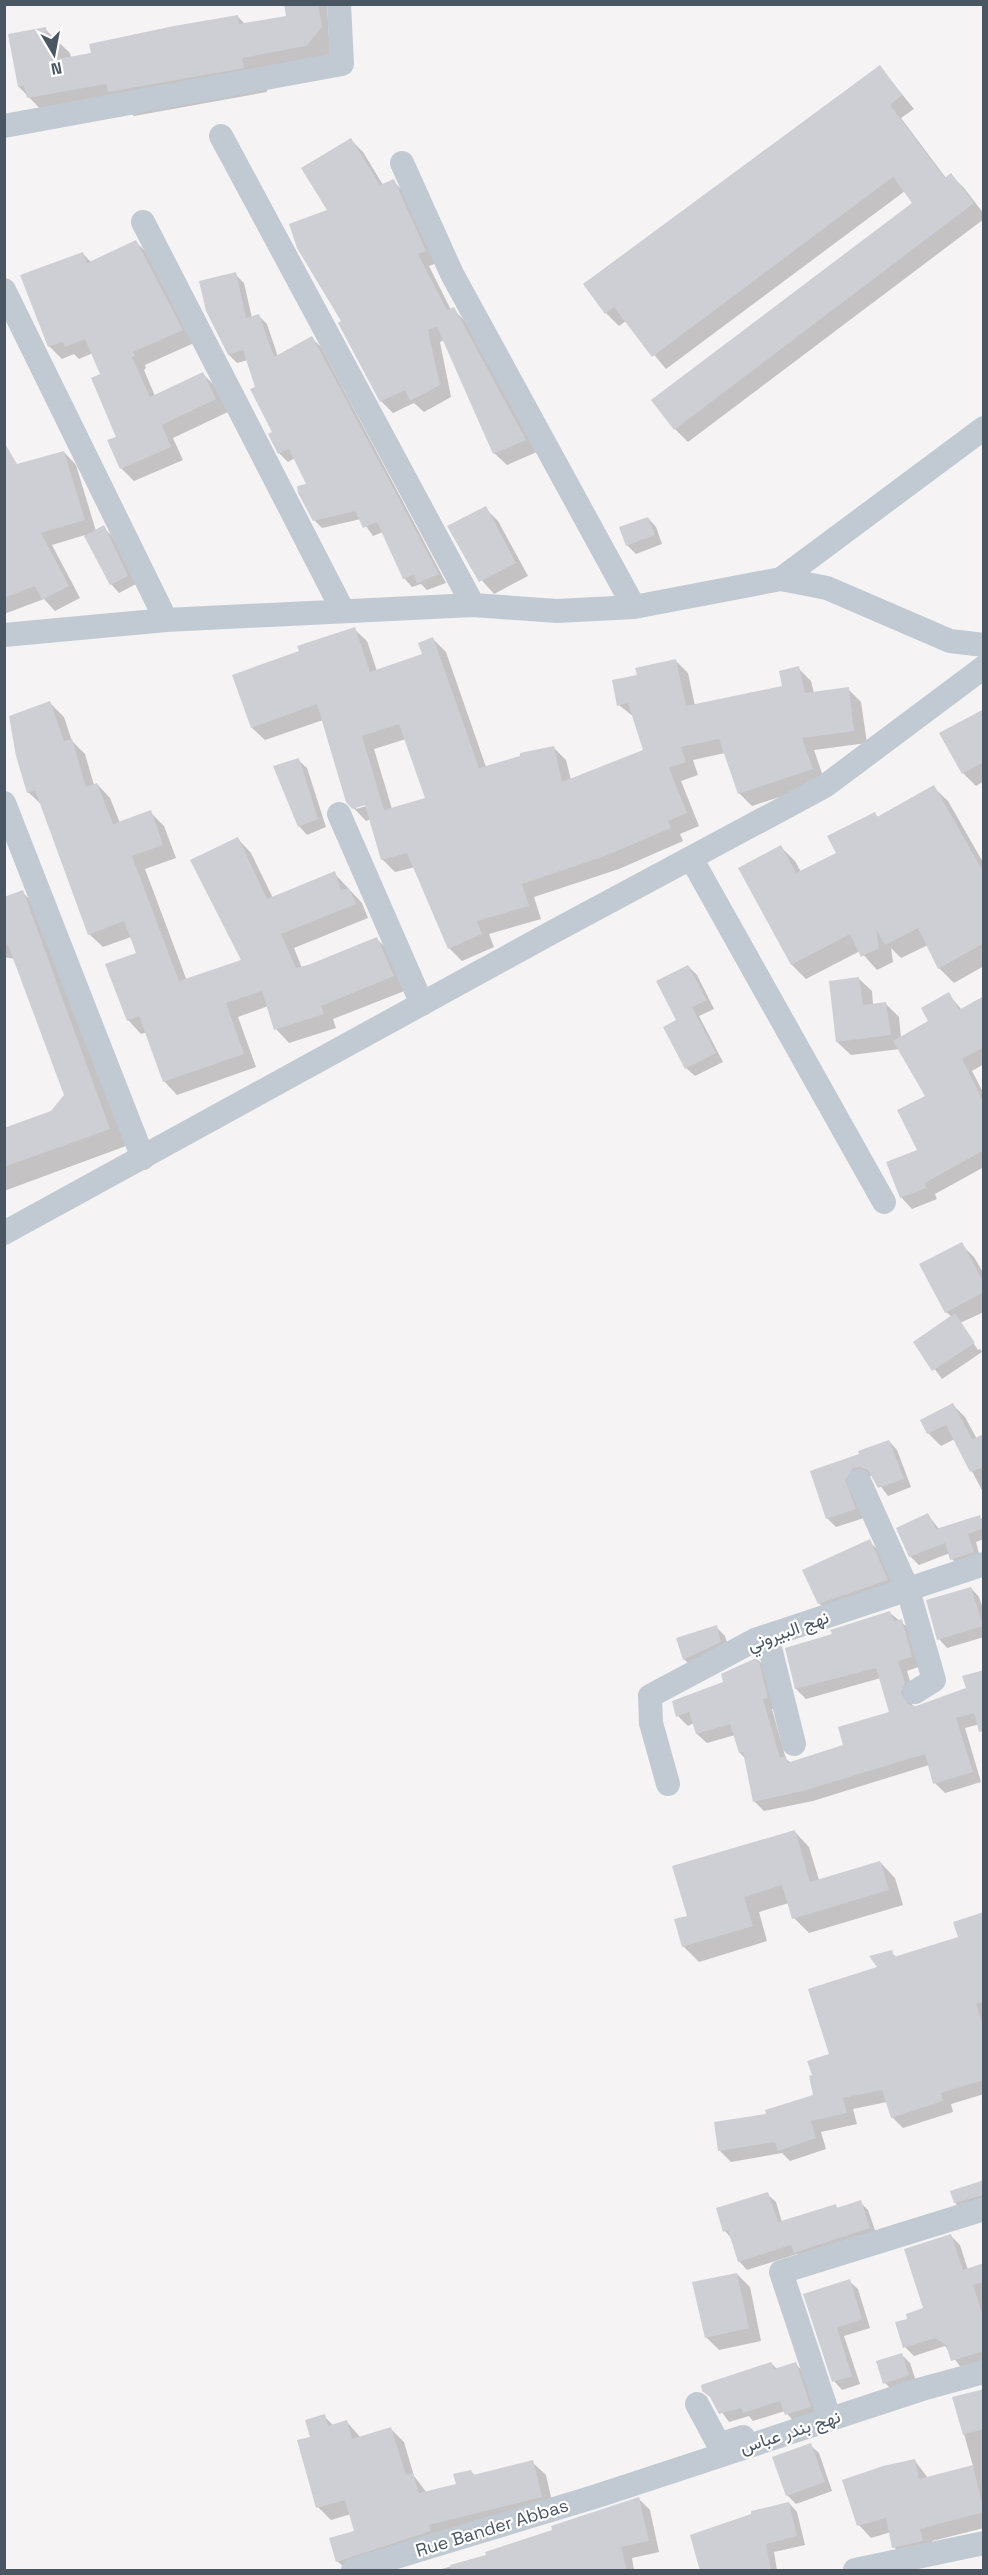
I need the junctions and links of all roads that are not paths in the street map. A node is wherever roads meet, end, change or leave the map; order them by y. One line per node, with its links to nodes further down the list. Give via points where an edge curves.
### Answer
1 (339, 4): 2 (street, via 342,64)
2 (4, 126)
3 (221, 136): 9 (street)
4 (402, 163): 10 (street, via 452,274)
5 (143, 222): 11 (street)
6 (4, 290): 12 (street)
7 (984, 428): 8 (street)
8 (781, 579): 10 (street); 14 (street, via 827,588 950,640)
9 (473, 604): 10 (street, via 557,611); 11 (street)
10 (634, 607)
11 (343, 611): 12 (street)
12 (166, 620): 13 (street)
13 (4, 634)
14 (984, 645)
15 (984, 667): 18 (street, via 825,786)
16 (4, 803): 19 (street)
17 (339, 814): 20 (street)
18 (691, 858): 20 (street); 22 (street)
19 (15, 860): 21 (street)
20 (422, 1004): 21 (street)
21 (143, 1158): 23 (street)
22 (884, 1202)
23 (4, 1233)
24 (859, 1481): 26 (street)
25 (984, 1564): 26 (street, نهج البيروني)
26 (908, 1590): 27 (street, نهج البيروني); 28 (street, via 934,1680)
27 (767, 1636): 29 (street); 30 (street, نهج البيروني, via 650,1696 651,1723)
28 (915, 1692)
29 (794, 1744)
30 (668, 1784)
31 (984, 2209): 35 (street, via 780,2272)
32 (984, 2354): 35 (street)
33 (984, 2372): 36 (street, نهج بندر عباس)
34 (697, 2404): 35 (street, via 719,2445)
35 (826, 2408)
36 (597, 2496): 38 (street, Rue Bander Abbas)
37 (984, 2542): 39 (street)
38 (353, 2571)
39 (855, 2571)

